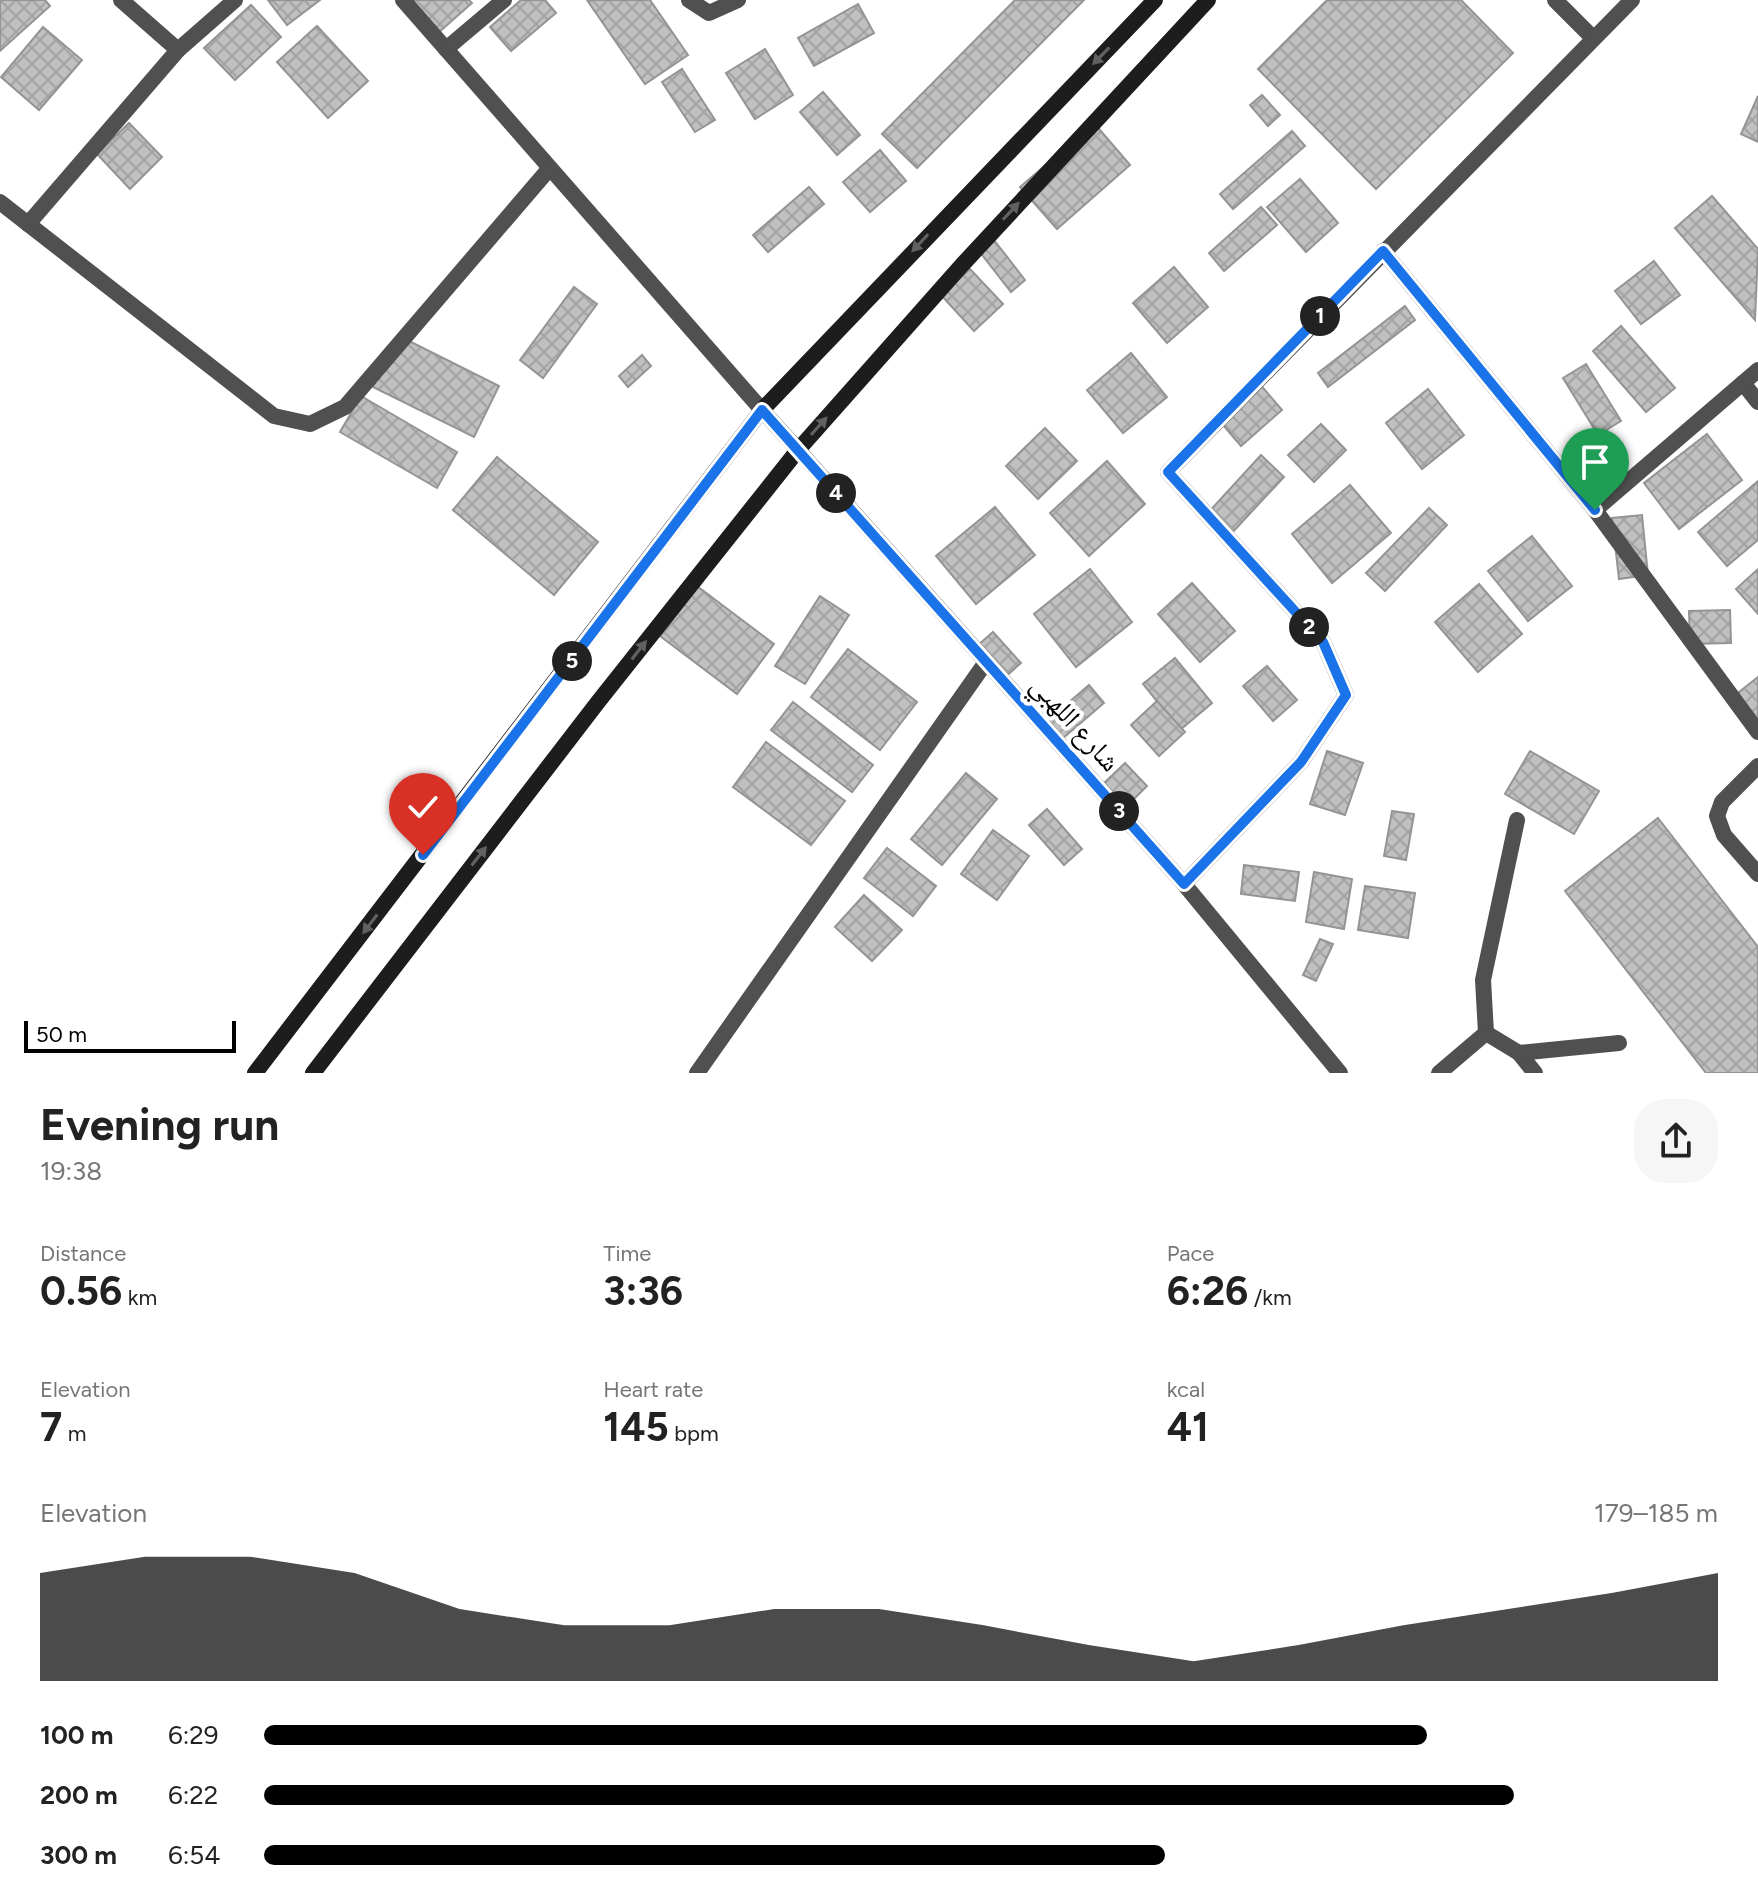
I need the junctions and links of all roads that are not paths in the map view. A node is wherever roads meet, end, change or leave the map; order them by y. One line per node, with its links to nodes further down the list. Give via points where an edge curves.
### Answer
1 (121, 0): 13 (street)
2 (235, 0): 13 (street)
3 (403, 0): 12 (street)
4 (504, 0): 12 (street)
5 (689, 0): 6 (street, via 709,13)
6 (738, 0)
7 (1155, 0): 21 (street, one-way to 21)
8 (1208, 0): 22 (street, one-way to 8)
9 (1555, 0): 11 (street)
10 (1632, 0): 11 (street)
11 (1593, 38): 17 (street)
12 (446, 49): 14 (street)
13 (178, 50): 16 (street)
14 (549, 169): 16 (street, via 345,407 310,424 274,416); 21 (street)
15 (0, 202): 16 (street)
16 (28, 224)
17 (1383, 251): 23 (street); 29 (street, via 1168,472 1323,642 1346,695 1301,762)
18 (1758, 370): 19 (street)
19 (1743, 383): 20 (street); 23 (street)
20 (1758, 402)
21 (762, 410): 22 (street); 33 (street, one-way to 33)
22 (798, 450): 24 (street, شارع اللهبي); 34 (street, one-way to 22)
23 (1595, 510): 25 (street)
24 (986, 662): 29 (street, شارع اللهبي); 35 (street)
25 (1758, 732)
26 (1758, 766): 28 (street, via 1722,802 1717,816 1724,835)
27 (1517, 820): 30 (street, via 1483,980)
28 (1758, 874)
29 (1184, 884): 36 (street, شارع اللهبي)
30 (1486, 1033): 32 (street); 37 (street)
31 (1619, 1043): 32 (street)
32 (1519, 1053): 38 (street)
33 (255, 1073)
34 (313, 1073)
35 (697, 1073)
36 (1340, 1073)
37 (1439, 1073)
38 (1535, 1073)

